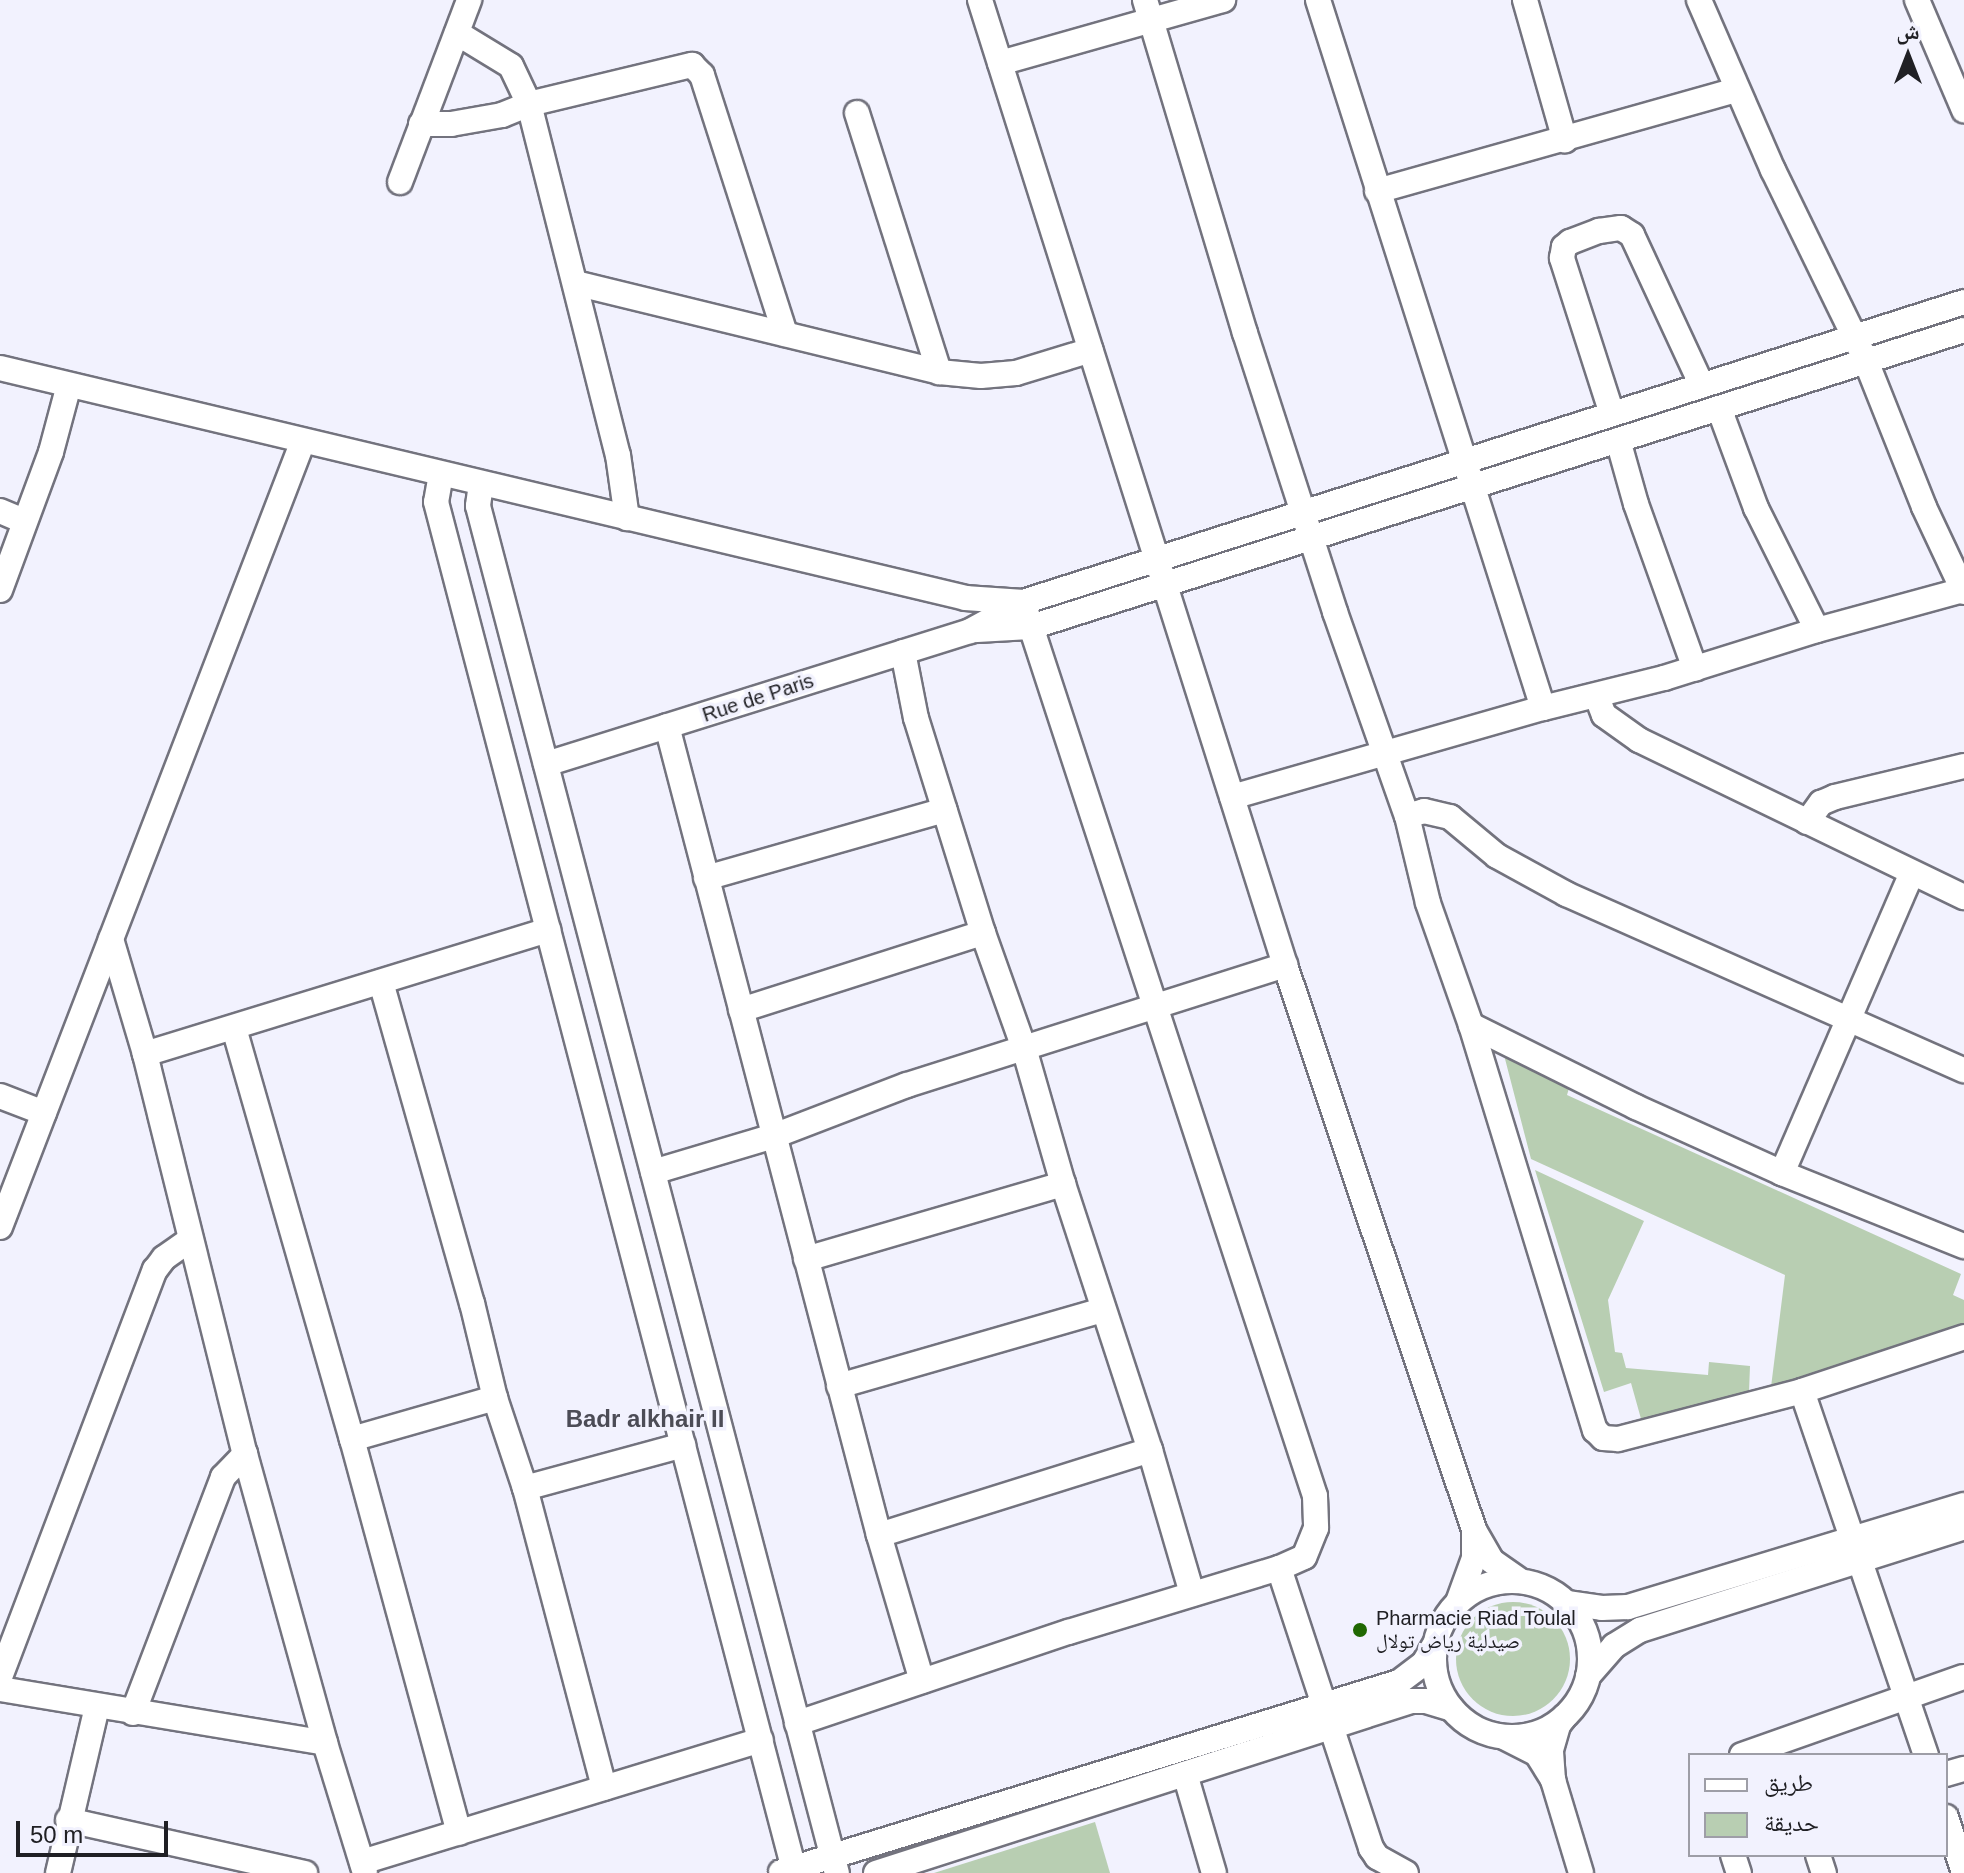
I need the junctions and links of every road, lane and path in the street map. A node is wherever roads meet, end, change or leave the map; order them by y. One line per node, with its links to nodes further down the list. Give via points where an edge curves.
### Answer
1 (469, 0): 9 (street)
2 (980, 0): 10 (street)
3 (1223, 0): 8 (street)
4 (1318, 0): 18 (street)
5 (1525, 0): 16 (street)
6 (1699, 0): 11 (street)
7 (1917, 0): 13 (street)
8 (1149, 10): 10 (street); 39 (street)
9 (457, 33): 12 (street, via 511,66); 15 (street)
10 (1000, 63): 24 (street)
11 (1737, 90): 16 (street); 23 (street)
12 (529, 104): 15 (street, via 479,120); 19 (street); 22 (street, via 692,65 702,75)
13 (1964, 110)
14 (857, 113): 27 (street)
15 (421, 124): 17 (street)
16 (1565, 140): 18 (street)
17 (400, 182)
18 (1377, 191): 34 (street)
19 (575, 283): 22 (street); 40 (street, via 618,455)
20 (1964, 302): 23 (street)
21 (1964, 330): 25 (street)
22 (785, 334): 27 (street)
23 (1854, 337): 25 (street); 29 (street)
24 (1091, 350): 27 (street, via 1016,373); 43 (street)
25 (1866, 361): 30 (street); 46 (street)
26 (0, 368): 28 (street)
27 (939, 372)
28 (69, 385): 33 (street); 41 (street)
29 (1702, 386): 31 (street); 31 (street, via 1632,235 1621,228 1599,231 1564,247 1562,258)
30 (1719, 408): 32 (street); 49 (street, via 1756,508)
31 (1612, 414): 34 (street)
32 (1618, 440): 37 (street); 52 (street)
33 (303, 441): 35 (street); 68 (street)
34 (1463, 462): 37 (street); 39 (street)
35 (441, 474): 36 (street); 66 (street, via 436,502)
36 (481, 484): 40 (street); 57 (street, via 478,506)
37 (1471, 487): 42 (street); 54 (street)
38 (0, 511): 41 (street)
39 (1303, 513): 42 (street); 43 (street)
40 (627, 518): 47 (street, via 966,598)
41 (24, 521): 45 (street)
42 (1312, 538): 44 (street); 56 (street)
43 (1158, 559): 44 (street); 47 (street)
44 (1166, 584): 48 (street); 59 (street)
45 (0, 590)
46 (1963, 591): 49 (street)
47 (1023, 602): 48 (street); 50 (street)
48 (1031, 627): 50 (street); 71 (street)
49 (1817, 630): 52 (street)
50 (970, 631): 51 (street, Rue de Paris)
51 (903, 652): 55 (street, Rue de Paris); 60 (street, via 916,718)
52 (1695, 669): 53 (street)
53 (1597, 697): 54 (street); 62 (street, via 1604,715 1639,740)
54 (1543, 708): 56 (street)
55 (667, 726): 57 (street, Rue de Paris); 64 (street)
56 (1384, 753): 59 (street); 61 (street)
57 (546, 764): 82 (street)
58 (1964, 766): 62 (street, via 1835,797 1821,803)
59 (1232, 797): 69 (street)
60 (945, 810): 64 (street); 67 (street)
61 (1407, 816): 73 (street, via 1424,811 1450,817 1520,871); 74 (street, via 1428,903)
62 (1807, 822): 63 (street)
63 (1911, 875): 65 (street); 73 (street)
64 (706, 878): 72 (street)
65 (1964, 897)
66 (548, 930): 70 (street); 95 (street)
67 (983, 933): 72 (street); 76 (street)
68 (111, 939): 77 (street); 80 (street)
69 (1285, 965): 71 (street); 101 (street)
70 (381, 982): 75 (street); 93 (street)
71 (1154, 1007): 76 (street); 104 (street, via 1315,1496 1313,1542 1304,1557)
72 (741, 1010): 81 (street)
73 (1848, 1019): 78 (street); 83 (street)
74 (1471, 1025): 83 (street); 92 (street, via 1595,1430 1603,1438 1618,1439)
75 (234, 1028): 77 (street); 94 (street)
76 (1024, 1048): 81 (street); 84 (street)
77 (145, 1054): 86 (street)
78 (1964, 1070)
79 (0, 1096): 80 (street)
80 (44, 1113): 85 (street)
81 (774, 1136): 82 (street); 88 (street)
82 (653, 1172): 121 (street)
83 (1782, 1173): 87 (street)
84 (1063, 1184): 88 (street); 89 (street)
85 (0, 1227)
86 (190, 1240): 97 (street); 111 (street, via 155,1270)
87 (1964, 1246)
88 (806, 1259): 91 (street)
89 (1103, 1310): 91 (street); 96 (street)
90 (1964, 1337): 92 (street)
91 (839, 1386): 102 (street)
92 (1802, 1391): 103 (street)
93 (495, 1398): 94 (street); 98 (street)
94 (352, 1439): 132 (street)
95 (683, 1445): 98 (street); 123 (street)
96 (1150, 1450): 102 (street); 106 (street)
97 (245, 1454): 119 (street, via 223,1477); 124 (street)
98 (525, 1488): 129 (street)
99 (1964, 1505): 103 (street)
100 (1964, 1527): 103 (street)
101 (1474, 1530): 105 (street, via 1492,1561); 107 (street, via 1474,1558)
102 (879, 1535): 113 (street)
103 (1854, 1550): 108 (street, via 1628,1607); 110 (street, via 1640,1630 1614,1646); 115 (street)
104 (1279, 1568): 106 (street); 120 (street)
105 (1521, 1581): 107 (street, via 1498,1582); 108 (street, via 1546,1588)
106 (1192, 1594): 113 (street)
107 (1458, 1602): 109 (street)
108 (1567, 1603): 110 (street, via 1587,1637)
109 (1434, 1646): 117 (street, via 1437,1680); 120 (street, via 1424,1663 1399,1682)
110 (1588, 1676): 118 (street)
111 (0, 1677)
112 (1964, 1677): 115 (street)
113 (922, 1681): 121 (street)
114 (0, 1689): 116 (street)
115 (1906, 1695): 125 (street); 126 (street)
116 (97, 1707): 119 (street); 130 (street)
117 (1452, 1709): 120 (street, via 1411,1701); 122 (street, via 1481,1730)
118 (1568, 1712): 122 (street, via 1536,1732); 128 (street, via 1554,1735)
119 (133, 1713): 124 (street)
120 (1329, 1715): 127 (street); 133 (street); 136 (street, via 1371,1848)
121 (797, 1723): 133 (street)
122 (1498, 1735): 128 (street, via 1537,1754)
123 (761, 1740): 129 (street); 135 (street)
124 (325, 1743): 134 (street)
125 (1747, 1753)
126 (1925, 1753)
127 (1185, 1774): 139 (street); 140 (street)
128 (1553, 1780): 141 (street)
129 (604, 1788): 132 (street)
130 (68, 1820): 137 (street); 138 (street)
131 (1948, 1823): 142 (street)
132 (459, 1833): 134 (street)
133 (835, 1865): 135 (street)
134 (364, 1868)
135 (790, 1872)
136 (1394, 1872)
137 (58, 1873)
138 (305, 1873)
139 (876, 1873)
140 (1214, 1873)
141 (1581, 1873)
142 (1964, 1873)

